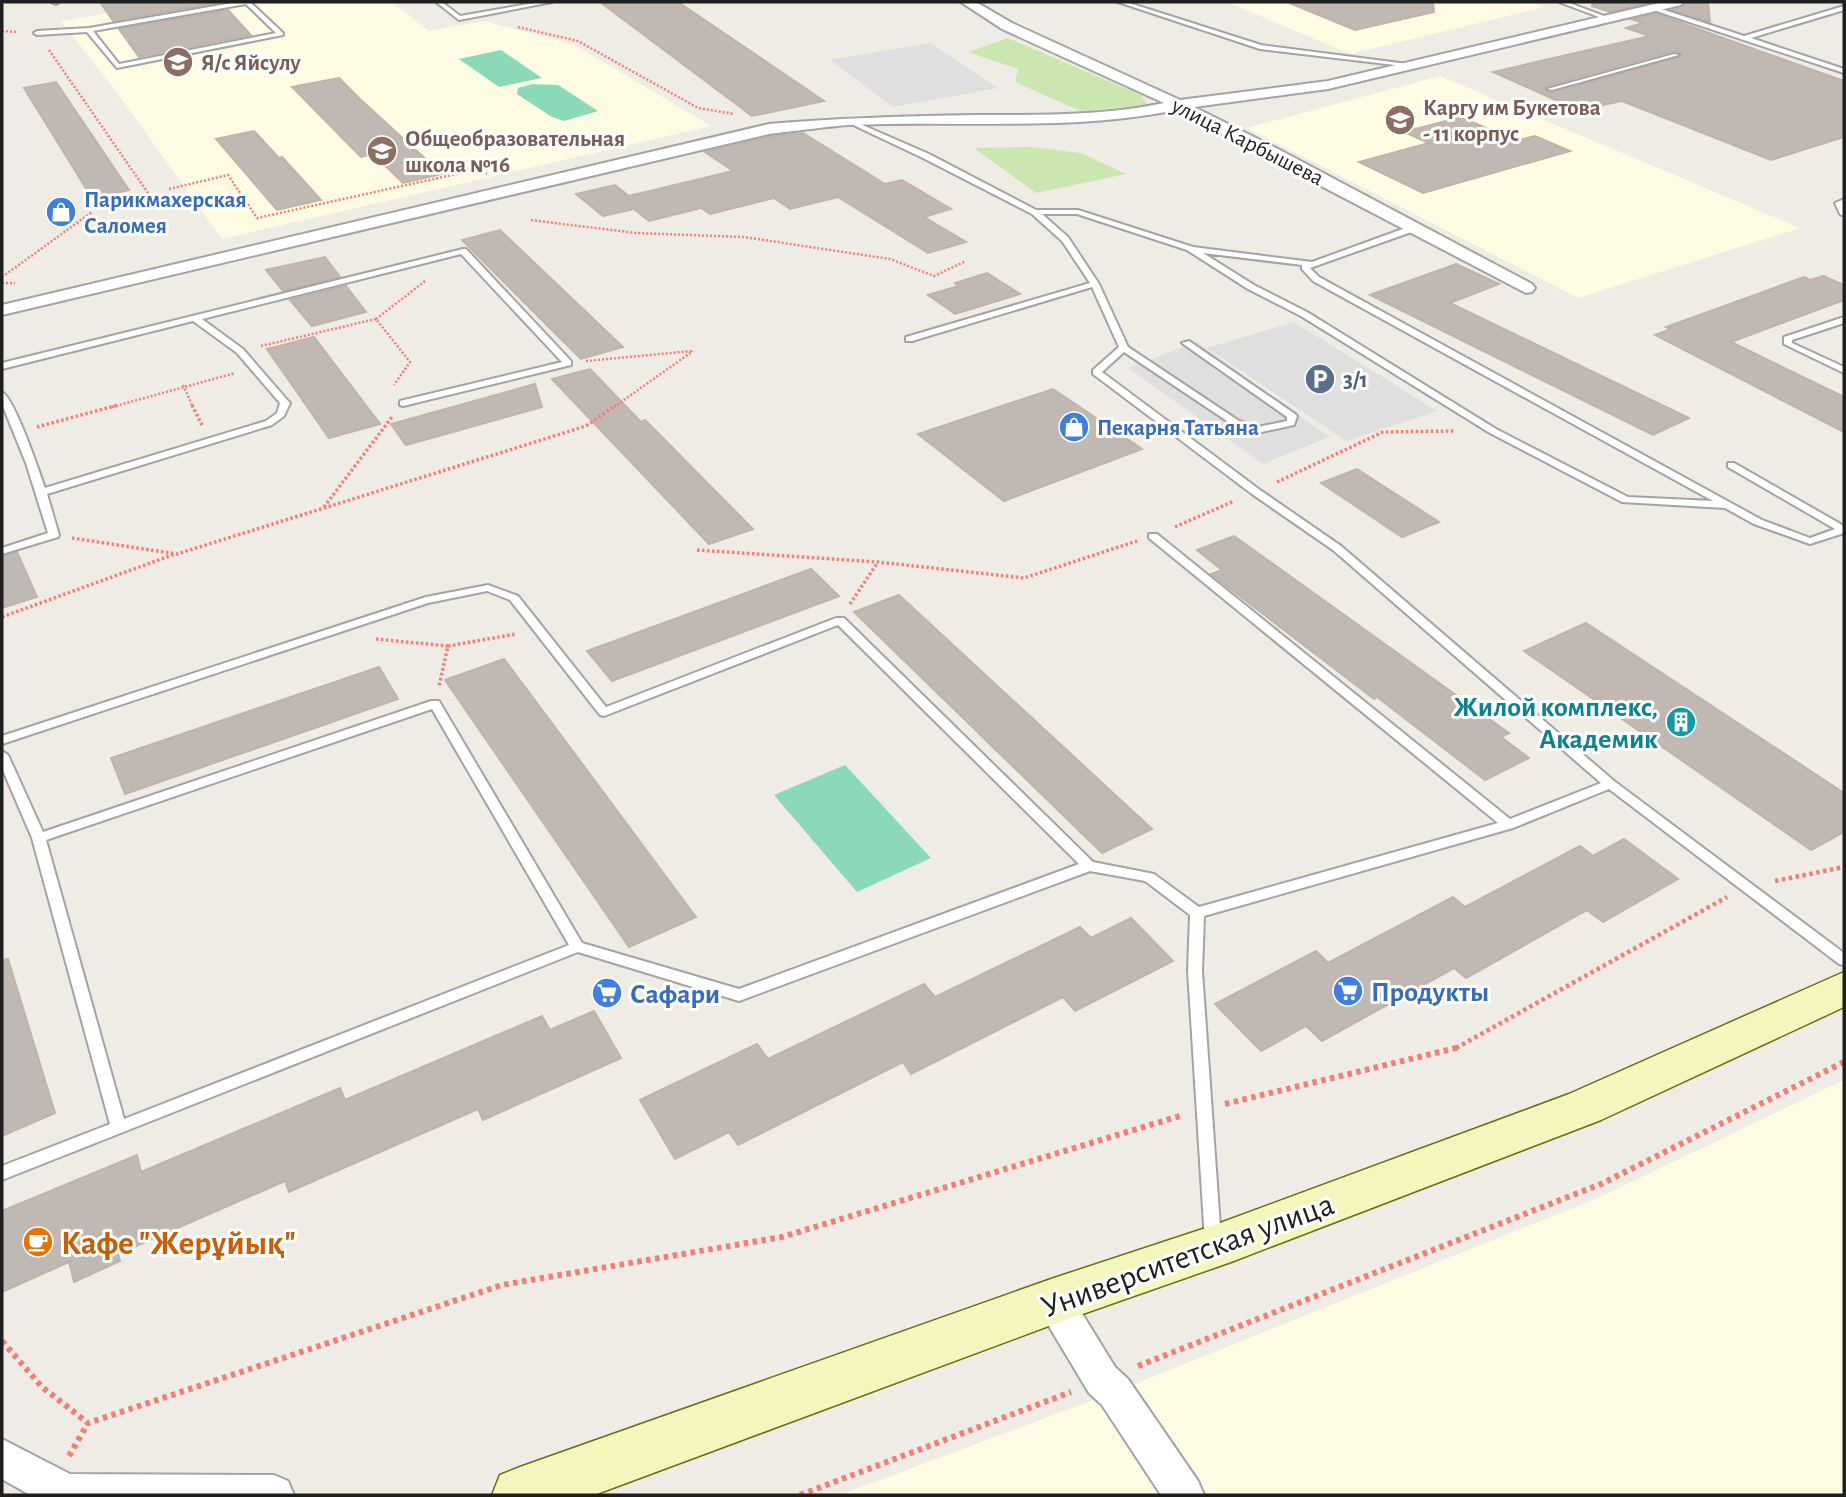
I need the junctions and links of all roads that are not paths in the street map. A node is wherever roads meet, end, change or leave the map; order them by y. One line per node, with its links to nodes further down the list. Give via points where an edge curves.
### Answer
1 (439, 2): 2 (lane, via 459,18)
2 (549, 2)
3 (967, 2): 17 (street, улица Карбышева, via 1007,26)
4 (1121, 2): 14 (lane, via 1260,47)
5 (1562, 2): 9 (lane)
6 (1677, 2): 7 (street)
7 (1653, 8): 9 (street); 12 (lane)
8 (1844, 8): 12 (lane)
9 (1609, 19): 14 (street)
10 (89, 30): 10 (lane, via 247,2 281,34 117,66); 11 (lane)
11 (37, 33)
12 (1744, 38): 15 (lane)
13 (1676, 55): 16 (lane)
14 (1412, 65): 17 (street, via 1328,85)
15 (1844, 71)
16 (1550, 89)
17 (1177, 105): 18 (street, via 1139,113 1052,119); 22 (street, улица Карбышева)
18 (849, 121): 20 (lane); 27 (street, via 769,129)
19 (1844, 201): 21 (lane, via 1839,203)
20 (1035, 212): 23 (lane, via 1078,212); 25 (lane, via 1065,239)
21 (1844, 214)
22 (1414, 228): 24 (lane); 26 (street, улица Карбышева)
23 (1190, 248): 24 (lane); 39 (lane, via 1493,431 1626,500)
24 (1311, 264): 39 (lane, via 1305,267 1316,279)
25 (1095, 284): 30 (lane); 32 (lane)
26 (1526, 288)
27 (2, 310)
28 (195, 318): 33 (lane); 36 (lane, via 464,251 568,363); 38 (lane, via 240,351 285,403 281,414 269,423)
29 (1844, 320): 34 (lane, via 1787,339 1788,344)
30 (909, 339)
31 (1186, 343): 32 (lane, via 1292,416 1291,423 1257,430 1236,423)
32 (1124, 348): 45 (lane, via 1096,372 1337,548)
33 (2, 366)
34 (1844, 370)
35 (2, 395): 38 (lane)
36 (403, 403)
37 (1731, 465): 40 (lane)
38 (43, 492): 42 (lane, via 54,535)
39 (1728, 505): 40 (lane, via 1758,522 1811,541)
40 (1844, 530)
41 (1153, 536): 46 (lane)
42 (2, 551)
43 (2, 740): 48 (lane, via 317,634 426,600 488,588 514,598 604,712 840,620)
44 (2, 755): 47 (lane)
45 (1610, 784): 46 (lane); 51 (lane)
46 (1508, 825): 49 (lane)
47 (39, 838): 50 (lane, via 435,704); 53 (lane)
48 (1089, 866): 49 (lane, via 1149,877); 50 (lane, via 739,995)
49 (1197, 913): 55 (lane, via 1195,971)
50 (577, 947): 53 (lane)
51 (1844, 960)
52 (1844, 988): 55 (main road, Университетская улица, via 1586,1107)
53 (118, 1126): 54 (lane)
54 (2, 1173)
55 (1214, 1247): 56 (main road, Университетская улица)
56 (1054, 1301): 59 (main road, Университетская улица); 60 (street, via 1102,1380 1115,1392)
57 (2, 1458): 58 (street, via 67,1494)
58 (274, 1495)
59 (520, 1495)
60 (1185, 1495)

